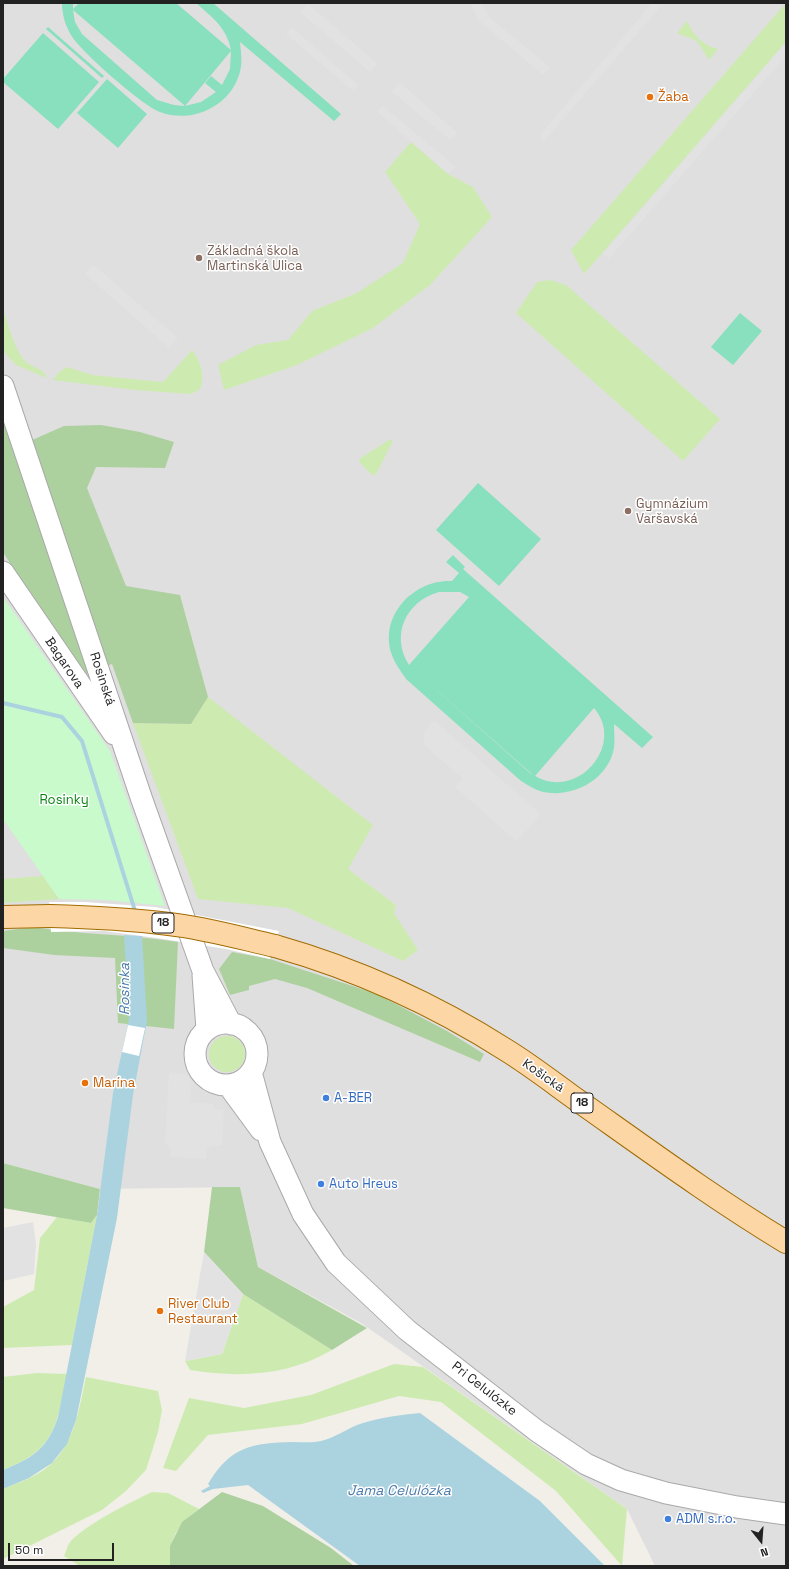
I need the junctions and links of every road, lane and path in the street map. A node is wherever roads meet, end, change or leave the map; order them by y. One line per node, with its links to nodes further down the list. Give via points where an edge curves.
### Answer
1 (3, 386): 3 (street, Rosinská)
2 (3, 572): 3 (street, Bagarova)
3 (126, 752): 5 (street, Rosinská)
4 (3, 917): 11 (main road, Košická / 18, bridge, via 108,917 170,924 274,946 370,979 439,1011 507,1050 702,1188)
5 (203, 970): 6 (street, Rosinská); 7 (street, Rosinská)
6 (231, 1024): 7 (street, via 218,1024); 8 (street, via 249,1033 255,1042 256,1063)
7 (207, 1030): 9 (street, via 199,1039 196,1048 195,1058 198,1067 210,1081)
8 (251, 1072): 9 (street, via 241,1081); 10 (street, Pri Celulózke)
9 (228, 1085): 10 (street, Pri Celulózke)
10 (270, 1142): 12 (street, Pri Celulózke, via 303,1214 336,1263 407,1330 537,1431 586,1464 641,1486 688,1498)
11 (786, 1242)
12 (786, 1514)

